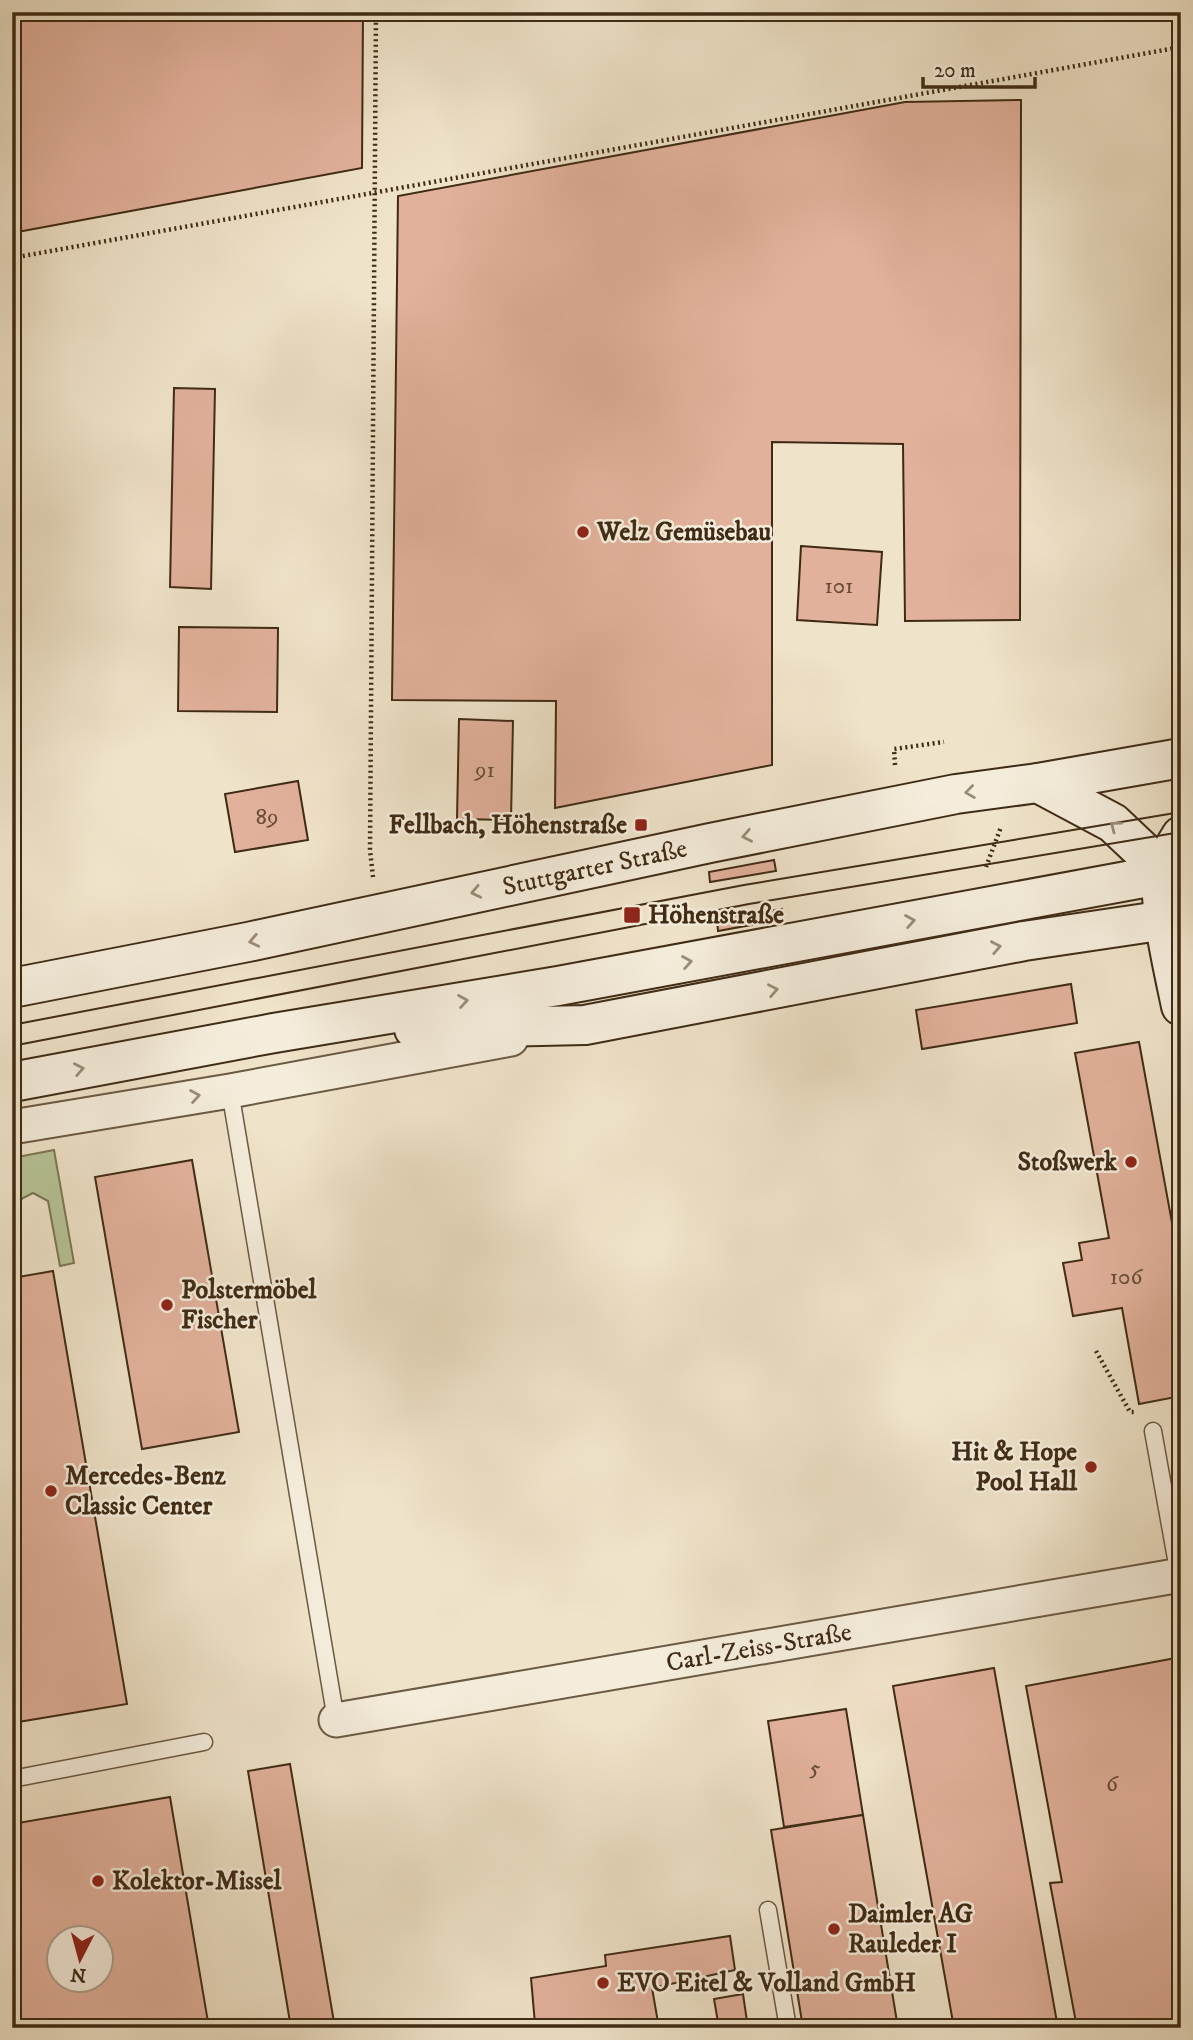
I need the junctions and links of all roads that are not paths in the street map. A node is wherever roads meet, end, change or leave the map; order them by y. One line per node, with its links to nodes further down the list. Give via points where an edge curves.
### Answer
1 (1181, 758): 2 (main road, Stuttgarter Straße)
2 (1038, 783): 4 (main road, one-way to 2, via 1113,823); 6 (main road, Stuttgarter Straße, one-way to 6, via 956,794)
3 (1181, 836): 4 (main road, via 1170,853)
4 (1172, 872): 5 (main road); 9 (main road, one-way to 4, via 558,986)
5 (1173, 918): 7 (main road); 8 (main road, one-way to 5)
6 (12, 988)
7 (1181, 1006)
8 (585, 1025): 9 (main road); 11 (street)
9 (274, 1032): 10 (main road, one-way to 9)
10 (12, 1082)
11 (230, 1091): 12 (street, one-way to 11); 15 (lane)
12 (12, 1127)
13 (1153, 1431): 14 (lane)
14 (1180, 1575): 15 (street, Carl-Zeiss-Straße)
15 (337, 1720)
16 (204, 1742): 17 (lane)
17 (12, 1779)
18 (768, 1910): 19 (lane)
19 (788, 2028)

